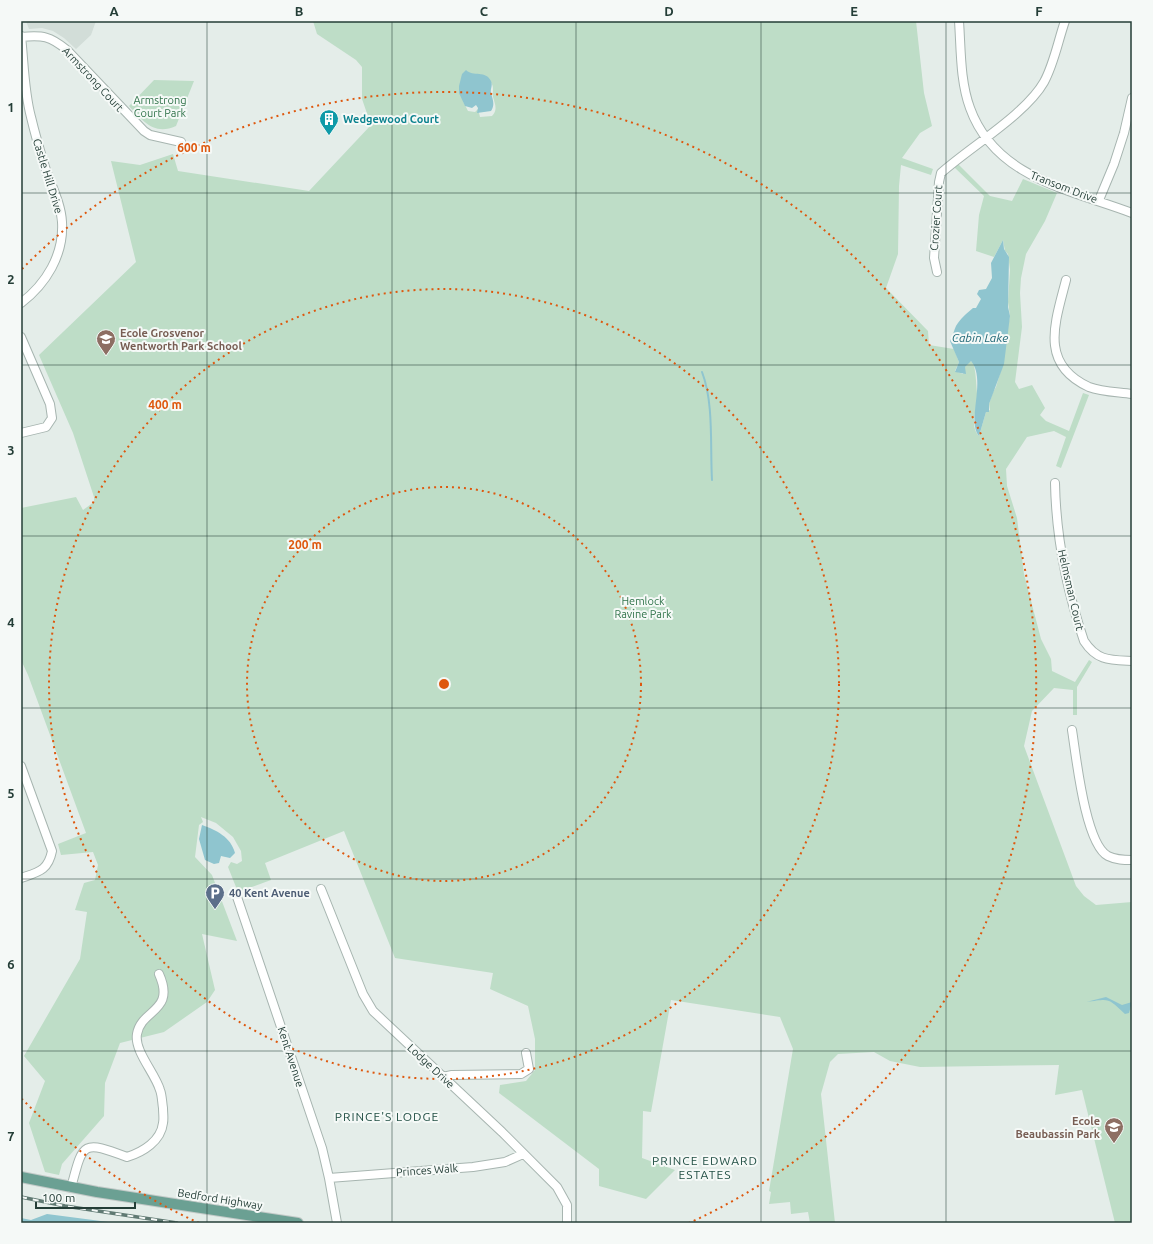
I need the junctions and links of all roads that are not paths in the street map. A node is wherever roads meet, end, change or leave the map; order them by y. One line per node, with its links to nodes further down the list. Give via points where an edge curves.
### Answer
1 (959, 21): 5 (street, Transom Drive, via 962,71 970,108)
2 (1065, 21): 5 (street, Crozier Court, via 1048,72 1038,91)
3 (21, 36): 6 (street, Armstrong Court, via 41,35 56,41 144,132); 11 (street, Castle Hill Drive, via 24,81 30,116 62,222 57,259 36,291)
4 (1132, 98): 7 (street, via 1114,164)
5 (985, 138): 7 (street, Transom Drive, via 1002,157 1023,172 1054,186); 9 (street, Crozier Court, via 941,173 934,258)
6 (181, 142)
7 (1099, 200): 8 (street, Transom Drive)
8 (1132, 213)
9 (937, 272)
10 (1066, 280): 13 (street, via 1054,337 1055,352 1060,364 1072,376 1090,387)
11 (21, 302)
12 (21, 337): 14 (street, via 50,404 52,418 46,427)
13 (1132, 394)
14 (21, 433)
15 (1055, 483): 16 (street, Helmsman Court, via 1060,540 1067,580 1084,641 1089,649 1102,658)
16 (1132, 661)
17 (1072, 730): 19 (street, via 1080,786 1095,839 1107,856 1122,861)
18 (21, 766): 20 (street, via 52,851 50,862 43,870)
19 (1132, 860)
20 (21, 878)
21 (321, 888): 25 (street, Lodge Drive, via 363,994 373,1011)
22 (236, 894): 28 (street, Kent Avenue, via 295,1065)
23 (159, 974): 29 (street, via 164,988 160,1005 145,1018 136,1035 139,1050 161,1091 161,1130 146,1150 128,1157 101,1147 85,1150 79,1157)
24 (526, 1053): 25 (street, via 529,1069 521,1074)
25 (443, 1077): 26 (street, Lodge Drive)
26 (524, 1154): 28 (street, Princes Walk, via 505,1162 473,1167); 32 (street, Lodge Drive, via 562,1194 568,1211)
27 (21, 1177): 29 (main road, Bedford Highway)
28 (329, 1178): 31 (street, Kent Avenue)
29 (71, 1188): 30 (main road, Bedford Highway)
30 (298, 1223)
31 (337, 1223)
32 (567, 1223)

